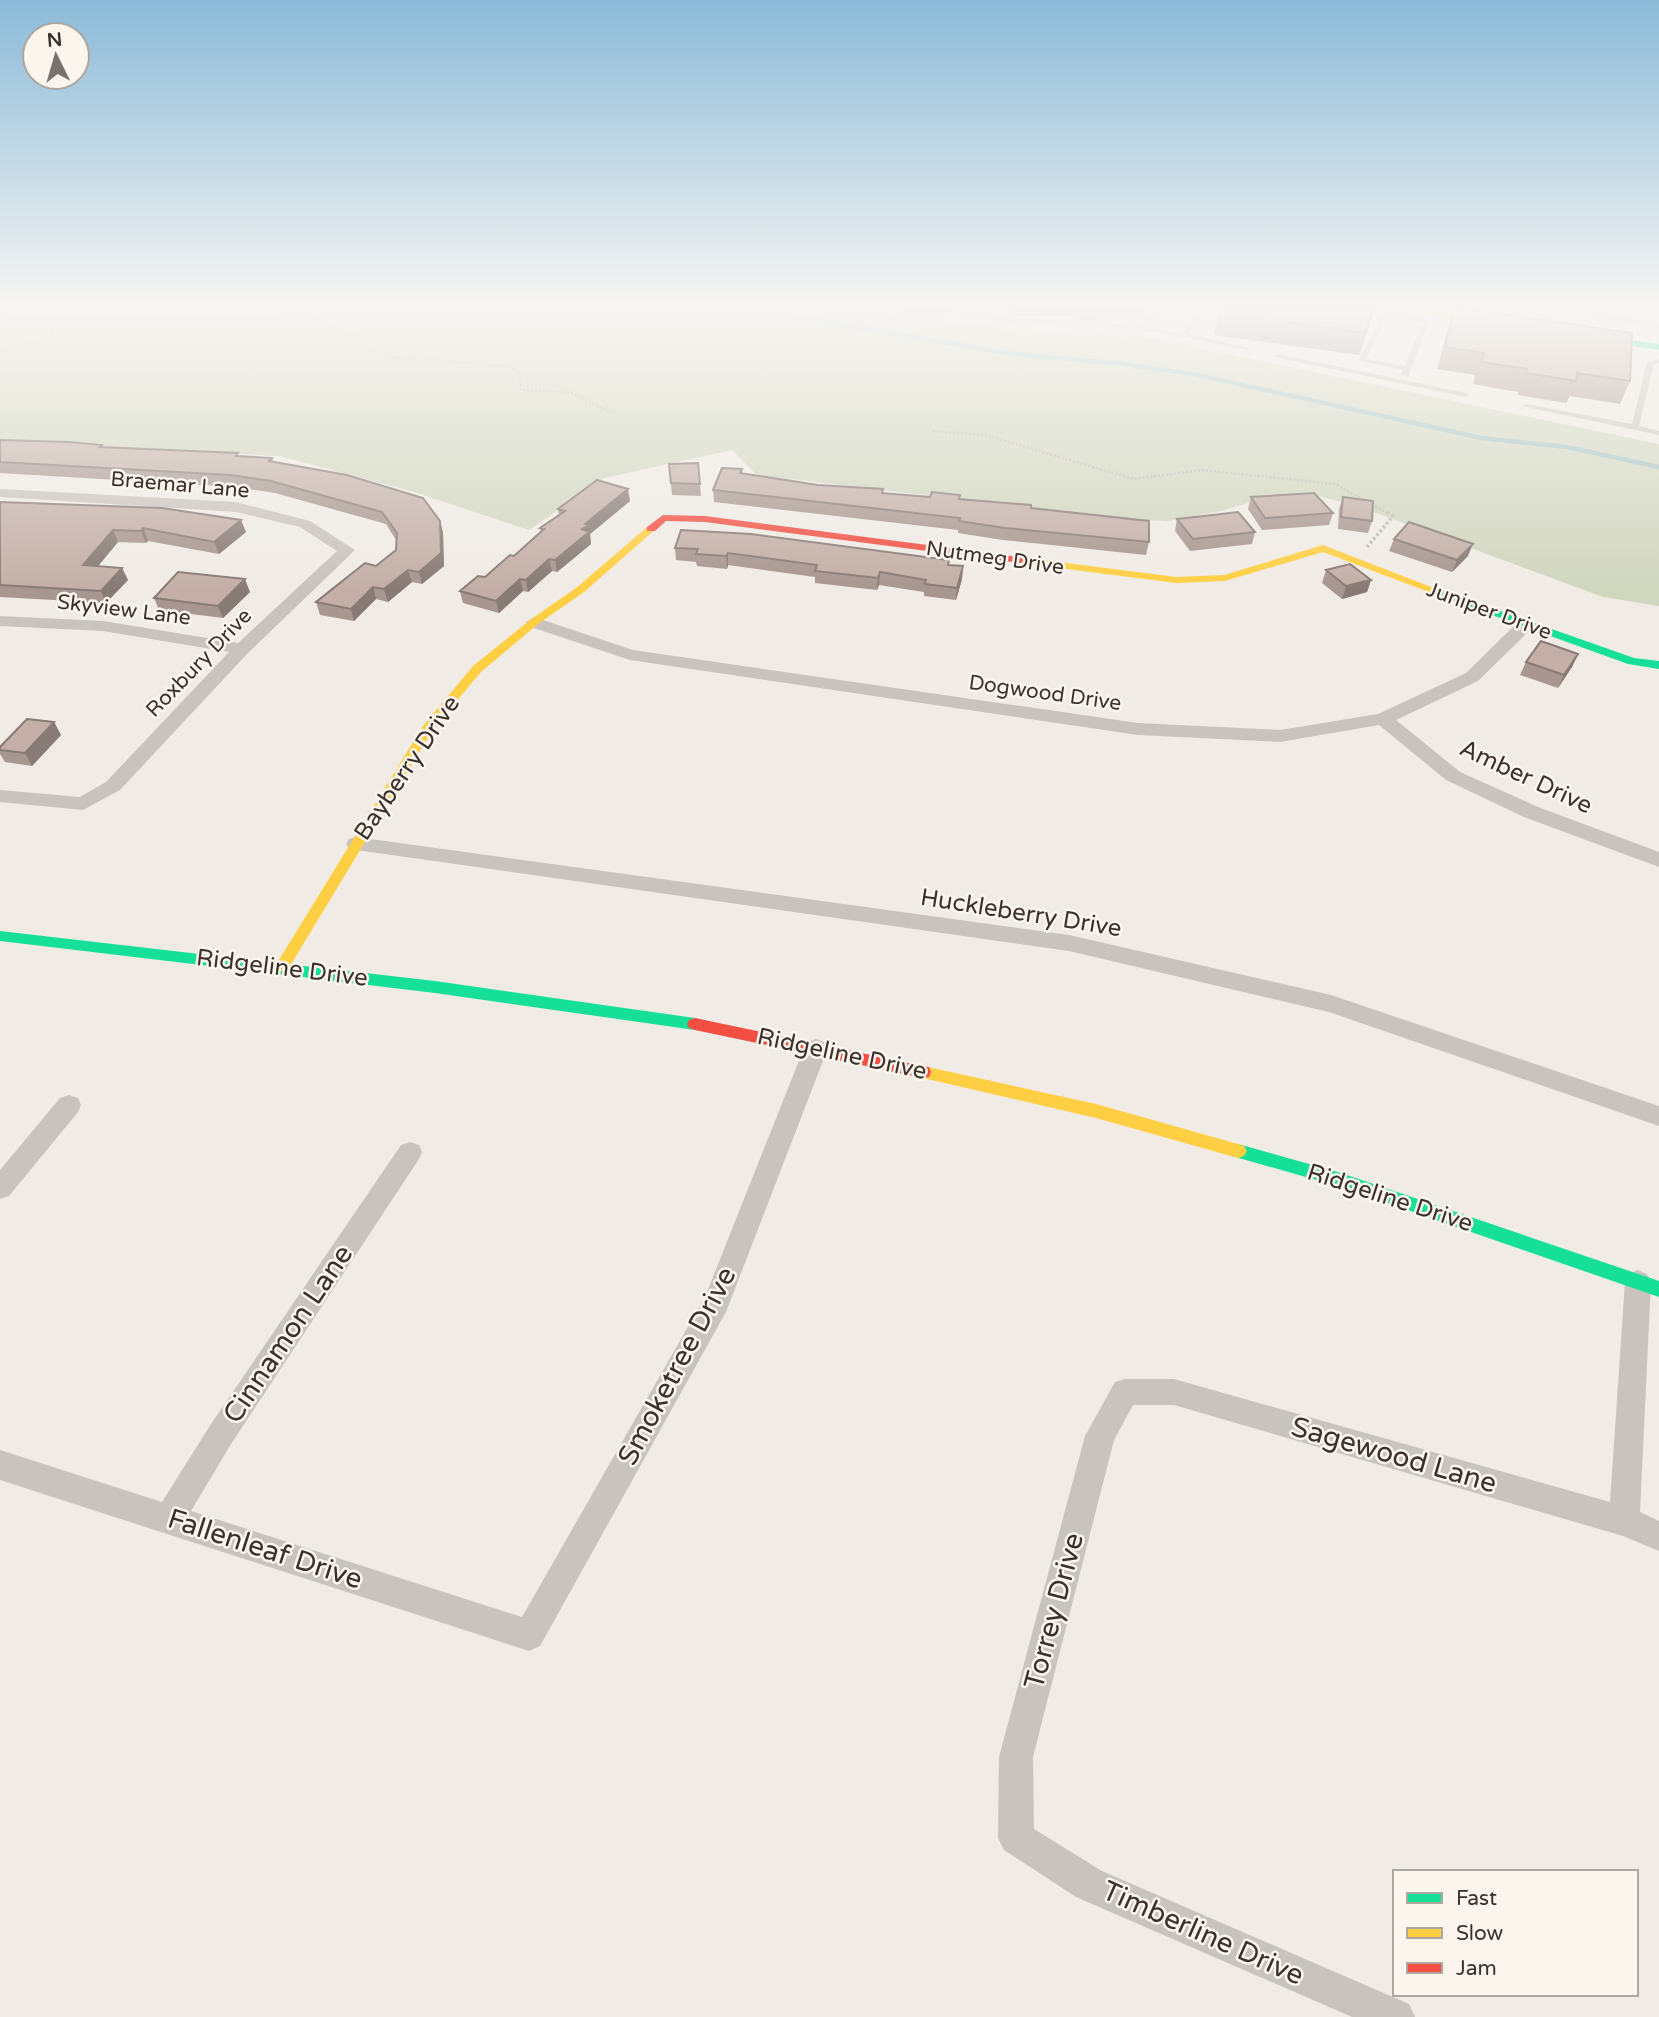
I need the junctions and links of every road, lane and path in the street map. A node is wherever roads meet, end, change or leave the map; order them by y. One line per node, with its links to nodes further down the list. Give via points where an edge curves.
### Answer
1 (588, 401): 4 (path)
2 (1641, 401): 5 (lane)
3 (1526, 406): 5 (lane)
4 (612, 413)
5 (1635, 427): 7 (lane)
6 (933, 431): 12 (path, via 985,435 1134,479 1201,470 1335,484 1393,516)
7 (1659, 432)
8 (0, 493): 11 (street, Braemar Lane, via 236,507 305,524)
9 (663, 518): 10 (street, Nutmeg Drive, via 705,519 1176,580 1225,578); 14 (street, Bayberry Drive, via 580,590)
10 (1323, 548): 12 (street, Juniper Drive)
11 (347, 550): 16 (street, Roxbury Drive)
12 (1355, 561): 15 (street, Juniper Drive)
13 (0, 621): 16 (street, Skyview Lane, via 103,626)
14 (534, 622): 18 (street, Dogwood Drive, via 630,654 1138,729 1280,736); 20 (street, Bayberry Drive, via 477,669 429,726)
15 (1525, 625): 17 (street, Juniper Drive, via 1632,661); 18 (street, Dogwood Drive, via 1472,677)
16 (242, 649): 19 (street, Roxbury Drive, via 113,786 83,804)
17 (1659, 665)
18 (1383, 719): 21 (street, Amber Drive, via 1453,776 1531,812)
19 (0, 796)
20 (356, 844): 23 (street, Bayberry Drive); 26 (street, Huckleberry Drive, via 1069,943 1331,1004)
21 (1659, 860)
22 (0, 936): 23 (street, Ridgeline Drive)
23 (282, 967): 24 (street, Ridgeline Drive, via 574,1005)
24 (816, 1048): 29 (street, Ridgeline Drive, via 1096,1111 1341,1180); 35 (street, Smoketree Drive, via 716,1303)
25 (69, 1105): 28 (street)
26 (1659, 1116)
27 (410, 1152): 32 (street, Cinnamon Lane)
28 (0, 1188)
29 (1649, 1286): 33 (street)
30 (1125, 1392): 33 (street, Sagewood Lane, via 1174,1392); 36 (street, Torrey Drive, via 1100,1436 1016,1757)
31 (0, 1465): 32 (street, Fallenleaf Drive)
32 (170, 1518): 35 (street, Fallenleaf Drive)
33 (1624, 1521): 34 (street, Sagewood Lane)
34 (1659, 1536)
35 (529, 1635)
36 (1016, 1838): 37 (street, Timberline Drive, via 1089,1884)
37 (1396, 2017)

